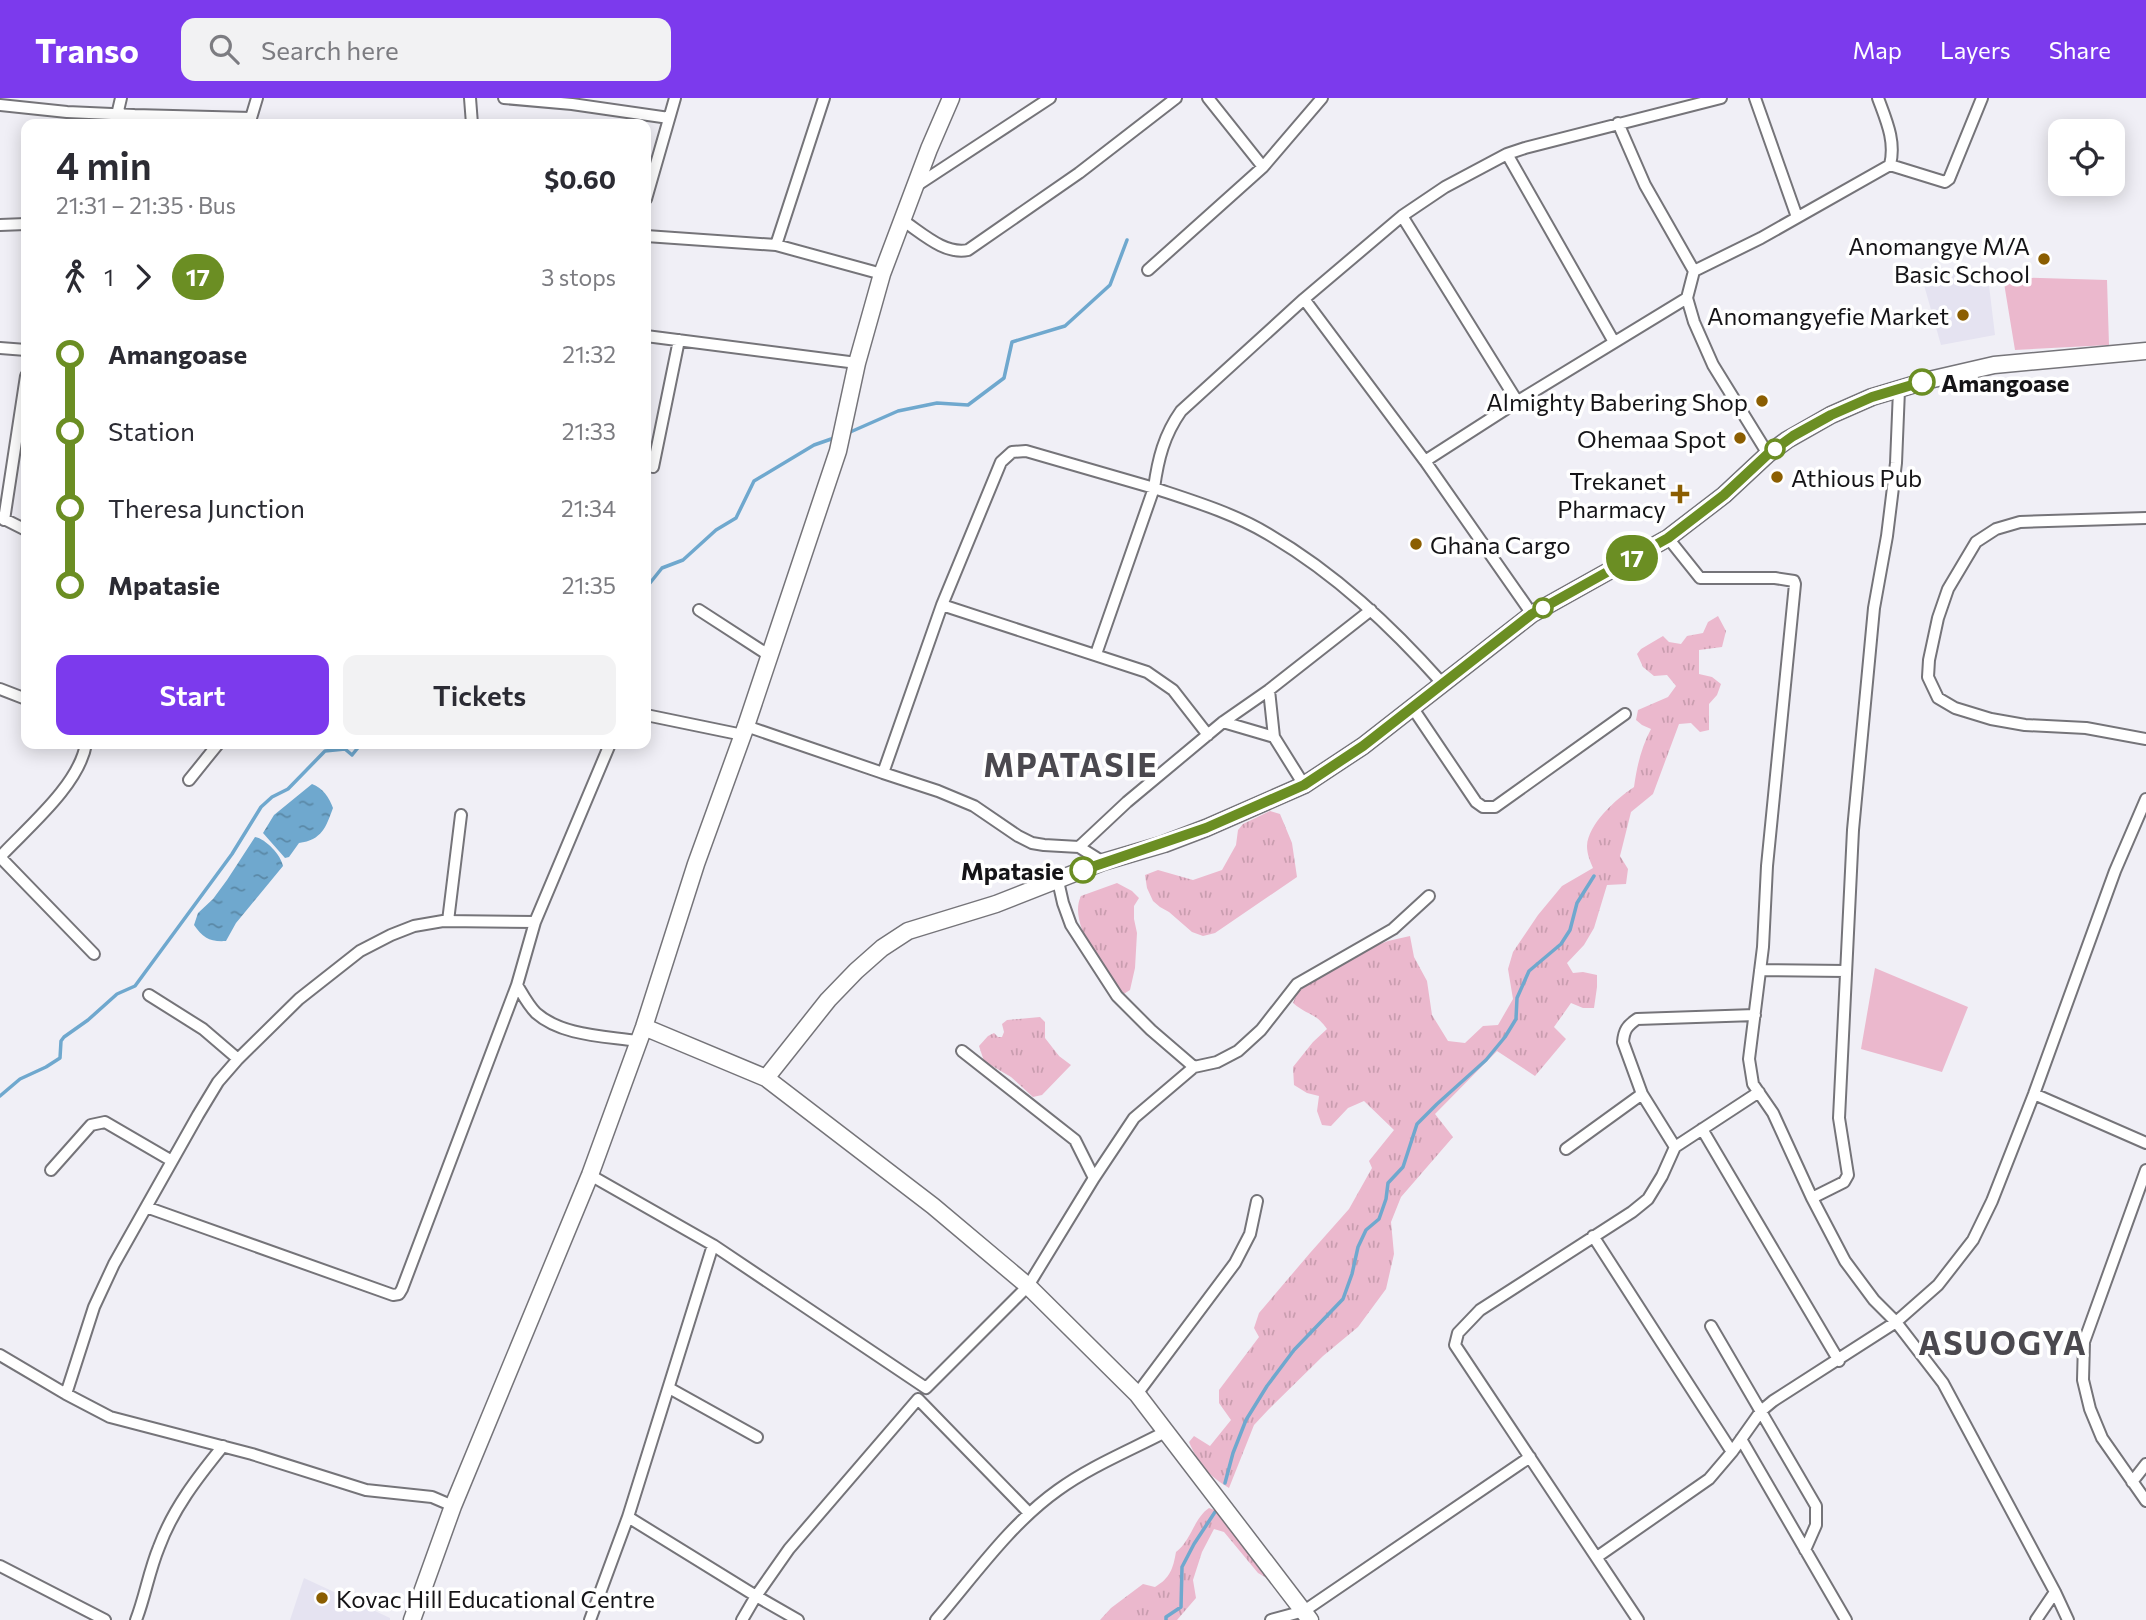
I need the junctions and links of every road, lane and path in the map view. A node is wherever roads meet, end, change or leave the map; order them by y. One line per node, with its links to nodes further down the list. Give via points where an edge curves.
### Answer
1 (121, 98): 17 (street)
2 (257, 98): 20 (street)
3 (470, 98): 21 (street)
4 (504, 98): 18 (street)
5 (675, 98): 18 (street)
6 (824, 98): 34 (street)
7 (950, 98): 27 (street)
8 (1050, 98): 27 (street)
9 (1176, 98): 30 (street, via 968,250 950,250)
10 (1208, 98): 25 (street)
11 (1322, 98): 25 (street)
12 (1721, 98): 22 (street)
13 (1755, 98): 29 (street)
14 (1878, 98): 24 (street, via 1891,133)
15 (1982, 98): 24 (street, via 1945,182)
16 (0, 105): 17 (street)
17 (117, 116): 19 (street)
18 (669, 118): 26 (street)
19 (130, 119)
20 (252, 119)
21 (472, 119)
22 (1618, 123): 23 (street); 36 (street, via 1645,185)
23 (1507, 154): 28 (street); 42 (street)
24 (1890, 165): 29 (street)
25 (1263, 167): 35 (street)
26 (651, 183)
27 (914, 187): 30 (street)
28 (1402, 216): 39 (street); 48 (street)
29 (1797, 217): 36 (street)
30 (902, 220): 37 (street)
31 (21, 224): 32 (street)
32 (0, 225)
33 (651, 236): 34 (street)
34 (776, 245): 37 (street)
35 (1148, 270)
36 (1694, 271): 38 (street)
37 (882, 274): 46 (street)
38 (1687, 298): 42 (street); 50 (street, via 1713,365)
39 (1304, 299): 51 (street); 53 (street, via 1181,411 1162,446)
40 (651, 337): 41 (street)
41 (679, 341): 46 (street); 52 (street)
42 (1614, 342): 48 (street)
43 (0, 348): 44 (street)
44 (21, 350)
45 (2146, 351): 47 (street, via 1994,365)
46 (857, 363): 63 (street, via 838,451)
47 (1899, 390): 50 (street, via 1831,415); 92 (street, via 1896,463 1874,608 1853,830)
48 (1517, 401): 51 (street)
49 (21, 406): 55 (street)
50 (1768, 454): 57 (street)
51 (1425, 461): 61 (street)
52 (653, 467)
53 (1154, 488): 58 (street, via 1026,451 1012,452 1001,462); 60 (street, via 1266,533); 62 (street)
54 (2146, 518): 75 (street, via 2021,522 1996,529 1976,542 1948,589 1928,677 1938,698 1991,719)
55 (2, 519): 56 (street)
56 (21, 528)
57 (1668, 538): 61 (street); 91 (street, via 1700,578 1775,578 1795,584)
58 (942, 605): 62 (street); 79 (street)
59 (699, 610): 63 (street)
60 (1371, 610): 64 (street); 66 (street)
61 (1532, 614): 64 (street)
62 (1096, 654): 73 (street, via 1161,680)
63 (770, 656): 72 (street)
64 (1442, 683): 68 (street)
65 (0, 689): 67 (street)
66 (1269, 690): 71 (street); 74 (street)
67 (21, 697)
68 (1412, 707): 69 (street, via 1483,807 1495,807); 81 (street)
69 (1625, 714)
70 (651, 716): 72 (street)
71 (1223, 722): 73 (street); 74 (street)
72 (744, 731): 79 (street); 96 (street)
73 (1208, 734): 84 (street)
74 (1274, 737): 81 (street)
75 (2146, 739)
76 (84, 749): 90 (street, via 65,787 0,857)
77 (214, 749): 80 (street)
78 (608, 749): 89 (street)
79 (883, 773): 84 (street, via 974,806 1032,842)
80 (189, 780)
81 (1304, 785): 85 (street, via 1206,828)
82 (2146, 799): 103 (street)
83 (461, 815): 88 (street)
84 (1079, 846): 85 (street)
85 (1103, 862): 86 (street)
86 (1058, 881): 99 (street, via 1071,925 1117,996); 100 (street, via 908,931 882,948 828,1000)
87 (1429, 896): 99 (street, via 1392,929 1297,984 1238,1051)
88 (448, 921): 89 (street); 98 (street, via 414,926 360,951 299,999)
89 (535, 922): 93 (street)
90 (94, 954)
91 (1760, 970): 92 (street); 95 (street)
92 (1846, 971): 113 (street, via 1839,1118 1848,1175 1844,1182)
93 (517, 985): 96 (street, via 537,1014 569,1030); 115 (street, via 399,1294)
94 (149, 995): 98 (street)
95 (1755, 1015): 101 (street, via 1749,1059); 102 (street, via 1637,1019 1628,1026 1623,1042)
96 (641, 1034): 100 (street); 111 (street)
97 (962, 1051): 112 (street, via 1075,1140)
98 (238, 1059): 108 (street, via 218,1083)
99 (1194, 1067): 112 (street, via 1133,1118)
100 (766, 1078): 118 (street, via 933,1206)
101 (1759, 1092): 104 (street); 113 (street)
102 (1642, 1094): 106 (street); 107 (street)
103 (2034, 1094): 105 (street); 119 (street, via 1973,1240 1938,1285)
104 (1702, 1129): 106 (street); 122 (street)
105 (2146, 1143)
106 (1675, 1147): 116 (street, via 1648,1199)
107 (1566, 1149)
108 (172, 1161): 109 (street, via 105,1122 91,1125); 115 (street)
109 (51, 1170)
110 (2146, 1170): 136 (street, via 2084,1342 2083,1380 2090,1409 2102,1437)
111 (590, 1175): 117 (street); 138 (street)
112 (1094, 1178): 118 (street)
113 (1812, 1198): 119 (street, via 1844,1261)
114 (1257, 1201): 126 (street, via 1250,1234 1235,1263)
115 (146, 1207): 125 (street, via 94,1307)
116 (1593, 1236): 133 (street); 134 (street, via 1480,1310 1455,1338 1455,1345)
117 (713, 1245): 123 (street); 124 (street)
118 (1028, 1286): 124 (street); 126 (street)
119 (1896, 1322): 122 (street); 144 (street, via 1943,1383)
120 (1711, 1326): 128 (street)
121 (0, 1355): 125 (street)
122 (1839, 1361): 128 (street)
123 (668, 1388): 130 (street); 140 (street)
124 (926, 1388): 127 (street)
125 (66, 1394): 132 (street, via 110,1417)
126 (1137, 1394): 129 (street)
127 (918, 1399): 139 (street); 145 (street, via 789,1549)
128 (1761, 1411): 131 (street); 141 (street, via 1816,1506 1816,1525)
129 (1167, 1431): 139 (street, via 1088,1472); 146 (street)
130 (757, 1437)
131 (1741, 1439): 133 (street); 141 (street)
132 (223, 1446): 138 (street, via 366,1490 432,1497); 148 (street, via 170,1521)
133 (1732, 1452): 142 (street, via 1709,1479)
134 (1530, 1457): 142 (street); 146 (street)
135 (2146, 1464): 136 (street)
136 (2132, 1482): 137 (street)
137 (2146, 1501)
138 (453, 1506): 149 (street)
139 (1029, 1513): 153 (street)
140 (628, 1517): 145 (street); 150 (street)
141 (1805, 1550): 156 (street)
142 (1597, 1557): 155 (street)
143 (0, 1566): 147 (street)
144 (2056, 1592): 157 (street); 158 (street)
145 (756, 1596): 151 (street); 152 (street)
146 (1307, 1615): 154 (street)
147 (105, 1620)
148 (136, 1620)
149 (412, 1620)
150 (590, 1620)
151 (742, 1620)
152 (798, 1620)
153 (936, 1620)
154 (1271, 1620)
155 (1639, 1620)
156 (1846, 1620)
157 (2036, 1620)
158 (2068, 1620)

